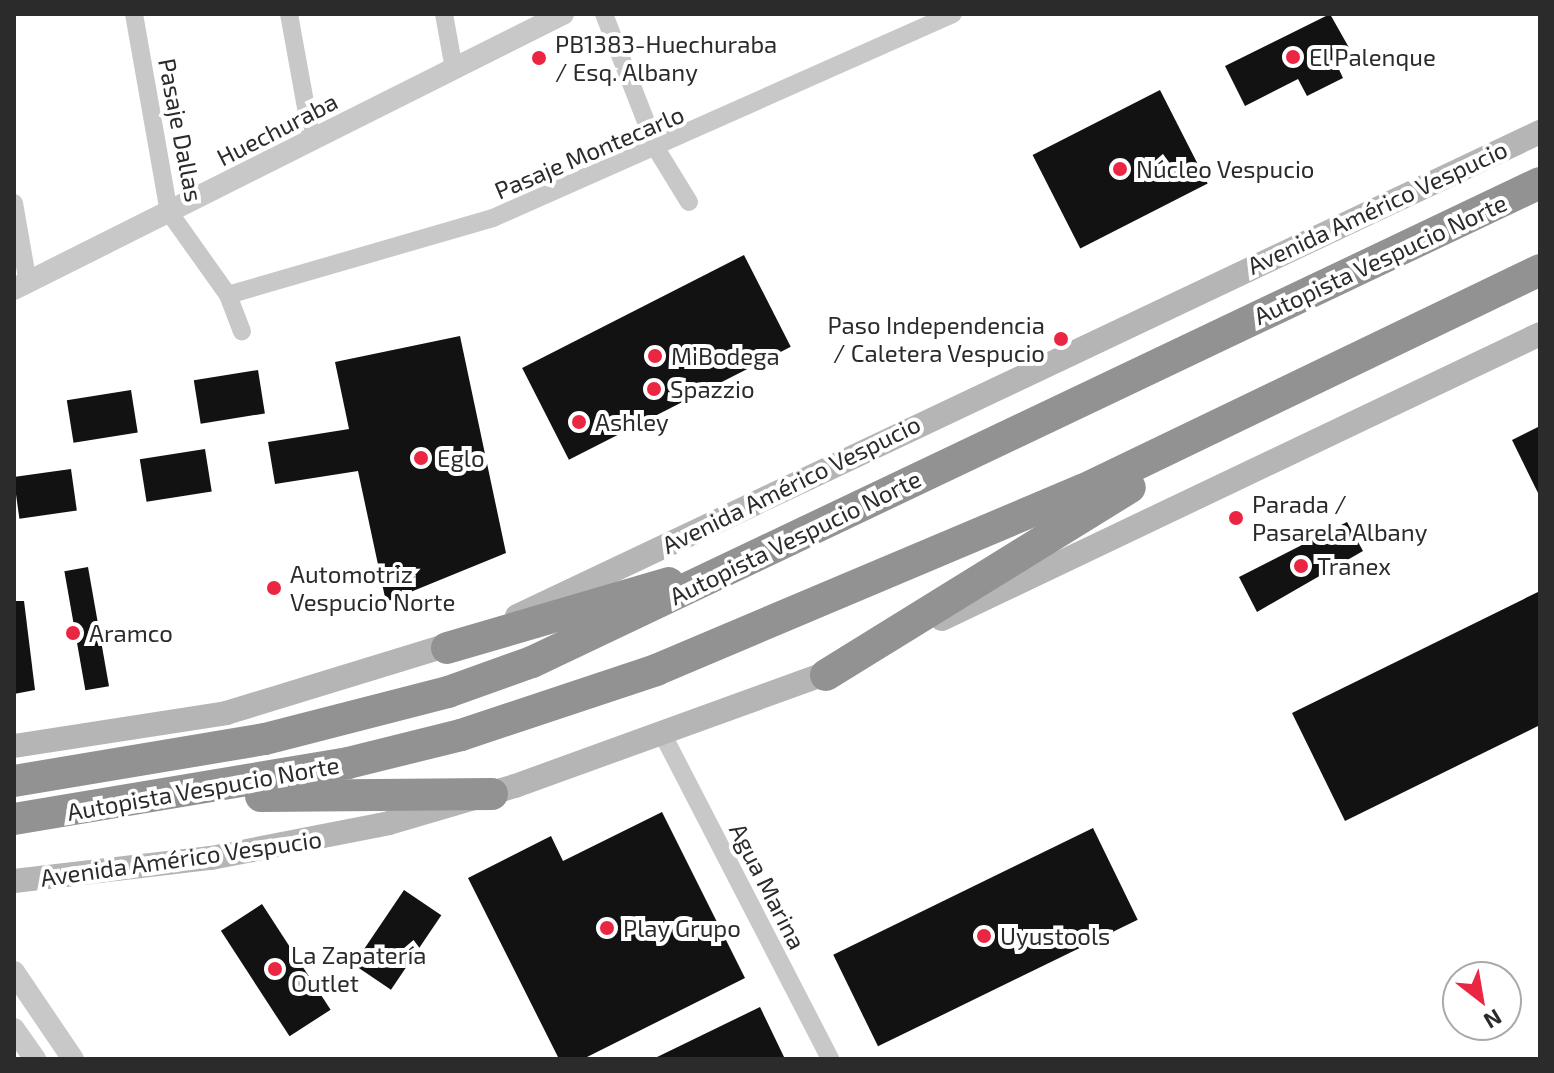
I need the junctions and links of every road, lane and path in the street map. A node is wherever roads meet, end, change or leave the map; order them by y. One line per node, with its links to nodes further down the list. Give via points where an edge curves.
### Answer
1 (134, 14): 14 (street, Pasaje Dallas)
2 (289, 14): 9 (street)
3 (444, 14): 7 (street)
4 (563, 14): 7 (street, Huechuraba)
5 (604, 14): 10 (street)
6 (953, 14): 10 (street, Pasaje Montecarlo)
7 (454, 69): 9 (street, Huechuraba)
8 (1540, 132): 24 (main road, Avenida Américo Vespucio)
9 (312, 140): 14 (street, Huechuraba)
10 (657, 150): 12 (street); 19 (street, Pasaje Montecarlo, via 493,218)
11 (1539, 184): 23 (highway, Autopista Vespucio Norte)
12 (689, 202)
13 (14, 203): 17 (street)
14 (169, 212): 17 (street, Huechuraba); 19 (street, Pasaje Dallas)
15 (1540, 270): 18 (highway, Autopista Vespucio Norte)
16 (1540, 278): 18 (highway)
17 (21, 286)
18 (1497, 291): 22 (highway, Autopista Vespucio Norte)
19 (228, 295): 20 (street, Pasaje Dallas)
20 (242, 331)
21 (1540, 334): 25 (main road, Avenida Américo Vespucio)
22 (1256, 408): 25 (highway); 30 (highway, Autopista Vespucio Norte, via 869,585 681,661 461,735)
23 (726, 567): 24 (highway); 28 (highway, Autopista Vespucio Norte, via 587,639 448,692 219,750)
24 (447, 648): 27 (main road, Avenida Américo Vespucio, via 226,713)
25 (826, 675): 26 (main road, Avenida Américo Vespucio)
26 (663, 735): 29 (main road, Avenida Américo Vespucio); 37 (street, Agua Marina)
27 (14, 746)
28 (14, 781)
29 (492, 794): 30 (highway); 32 (main road, Avenida Américo Vespucio, via 270,849)
30 (182, 796): 31 (highway, Autopista Vespucio Norte)
31 (14, 819)
32 (14, 881)
33 (14, 972): 36 (street)
34 (14, 1029): 35 (street)
35 (35, 1059)
36 (73, 1059)
37 (830, 1059)

